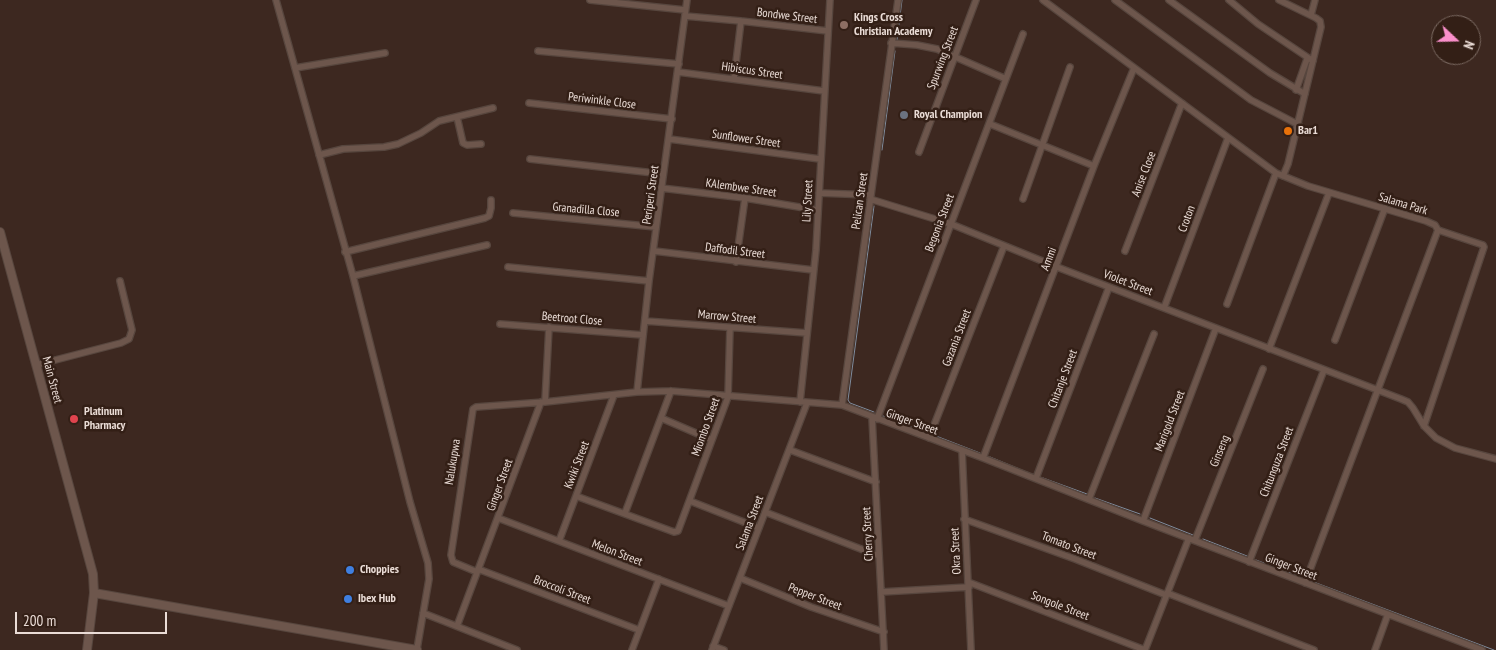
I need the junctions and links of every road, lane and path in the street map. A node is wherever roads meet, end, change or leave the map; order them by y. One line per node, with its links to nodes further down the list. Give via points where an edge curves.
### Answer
1 (276, 0): 25 (street)
2 (590, 0): 13 (street, Bondwe Street)
3 (687, 0): 13 (street, Periperi Street)
4 (830, 0): 16 (street, Lily Street)
5 (898, 0): 18 (street, Pelican Street)
6 (976, 0): 21 (street, Spurwing Street)
7 (1043, 0): 26 (street, Salama Park)
8 (1115, 0): 39 (street, via 1251,100)
9 (1169, 0): 30 (street)
10 (1229, 0): 22 (street)
11 (1278, 0): 14 (street)
12 (1315, 0): 14 (street)
13 (685, 13): 15 (street, Bondwe Street); 23 (street, Periperi Street)
14 (1311, 15): 22 (street, via 1320,21 1321,27)
15 (741, 20): 16 (street, Bondwe Street); 28 (street)
16 (828, 31): 31 (street, Lily Street)
17 (1023, 34): 29 (street, Begonia Street)
18 (892, 43): 21 (street, via 924,46); 55 (street, Pelican Street)
19 (538, 51): 23 (street)
20 (385, 53): 25 (street)
21 (954, 56): 29 (street); 44 (street, Spurwing Street)
22 (1310, 60): 30 (street); 32 (street)
23 (679, 64): 27 (street, Periperi Street)
24 (1070, 67): 43 (street)
25 (295, 68): 45 (street)
26 (1134, 68): 34 (street, Salama Park); 48 (street, Ammi)
27 (678, 72): 28 (street, Hibiscus Street); 37 (street, Periperi Street)
28 (734, 79): 31 (street, Hibiscus Street)
29 (1006, 79): 38 (street, Begonia Street)
30 (1296, 90): 32 (street)
31 (824, 91): 46 (street, Lily Street)
32 (1305, 94): 39 (street)
33 (529, 103): 37 (street, Periwinkle Close)
34 (1182, 103): 40 (street, Salama Park); 69 (street, Anise Close)
35 (493, 108): 36 (street)
36 (457, 117): 42 (street, via 463,143); 45 (street, via 440,121 398,144 343,149)
37 (672, 119): 41 (street, Periperi Street)
38 (990, 124): 43 (street); 62 (street, Begonia Street)
39 (1299, 125): 51 (street)
40 (1228, 138): 49 (street, Salama Park); 80 (street, Croton)
41 (669, 139): 46 (street, Sunflower Street); 50 (street, Periperi Street)
42 (481, 144)
43 (1042, 145): 48 (street); 57 (street)
44 (919, 152)
45 (319, 155): 70 (street)
46 (820, 159): 53 (street, Lily Street)
47 (530, 160): 50 (street)
48 (1094, 166): 73 (street, Ammi)
49 (1276, 173): 51 (street, Salama Park); 79 (street)
50 (663, 174): 52 (street, Periperi Street)
51 (1283, 176): 54 (street, Salama Park)
52 (661, 188): 56 (street, KAlembwe Street); 63 (street, Periperi Street)
53 (819, 193): 55 (street, Violet Street); 60 (street, Lily Street)
54 (1329, 193): 59 (street, Salama Park); 90 (street)
55 (870, 197): 62 (street, Violet Street); 102 (street, Pelican Street)
56 (745, 198): 60 (street, KAlembwe Street); 71 (street)
57 (1023, 199)
58 (491, 200): 70 (street, via 489,216 484,218)
59 (1385, 208): 64 (street, Salama Park, via 1435,225); 89 (street)
60 (817, 210): 74 (street, Lily Street)
61 (513, 213): 63 (street, Granadilla Close)
62 (951, 224): 67 (street, Violet Street); 104 (street, Begonia Street)
63 (656, 227): 68 (street, Periperi Street)
64 (1438, 230): 94 (street, Salama Park); 105 (street, via 1484,248)
65 (0, 232): 91 (main road, Main Street)
66 (487, 245): 75 (street)
67 (1004, 246): 73 (street, Violet Street); 106 (street, Gazania Street)
68 (654, 251): 71 (street, Daffodil Street); 77 (street, Periperi Street)
69 (1125, 251)
70 (345, 252): 75 (street)
71 (736, 262): 74 (street, Daffodil Street)
72 (508, 267): 77 (street)
73 (1057, 267): 78 (street, Violet Street); 110 (street, Ammi)
74 (813, 270): 86 (street, Lily Street)
75 (352, 276): 137 (street, via 428,563)
76 (120, 281): 91 (street, via 132,330 129,339)
77 (649, 281): 81 (street, Periperi Street)
78 (1109, 287): 80 (street, Violet Street); 112 (street, Chitanje Street)
79 (1227, 304)
80 (1164, 308): 85 (street, Violet Street)
81 (645, 321): 84 (street, Marrow Street); 88 (street, Periperi Street)
82 (500, 324): 83 (street, Beetroot Close)
83 (549, 327): 88 (street, Beetroot Close); 99 (street)
84 (730, 328): 86 (street, Marrow Street); 98 (street, Miombo Street)
85 (1216, 328): 90 (street, Violet Street); 121 (street, Marigold Street)
86 (807, 333): 100 (street, Lily Street)
87 (1154, 334): 115 (street)
88 (643, 335): 96 (street, Periperi Street)
89 (1335, 340)
90 (1269, 348): 93 (street, Violet Street)
91 (36, 364): 134 (main road, Main Street, via 89,556)
92 (1263, 369): 124 (street, Ginseng)
93 (1324, 370): 94 (street, Violet Street); 127 (street, Chitunguza Street)
94 (1377, 390): 105 (street, Violet Street, via 1408,402); 131 (street, Salama Park)
95 (671, 391): 96 (street, Ginger Street); 98 (street, Ginger Street); 103 (street)
96 (637, 392): 97 (street, Ginger Street)
97 (614, 396): 99 (street, Ginger Street); 114 (street, Kwiki Street)
98 (728, 397): 100 (street, Ginger Street); 107 (street, Miombo Street)
99 (543, 402): 119 (street, Ginger Street); 128 (street, Nalukupwa, via 476,407 471,412 451,556 454,562)
100 (800, 402): 101 (street, Ginger Street)
101 (807, 403): 102 (street, Ginger Street); 108 (street, Salama Street)
102 (842, 405): 104 (street, Ginger Street)
103 (661, 418): 107 (street); 118 (street)
104 (874, 418): 106 (street, Ginger Street); 113 (street, Cherry Street)
105 (1424, 426): 111 (street, Violet Street, via 1445,444)
106 (929, 438): 109 (street, Ginger Street)
107 (712, 440): 116 (street, Miombo Street)
108 (790, 450): 113 (street); 117 (street, Salama Street)
109 (962, 450): 110 (street, Ginger Street); 120 (street, Okra Street)
110 (983, 458): 112 (street, Ginger Street)
111 (1496, 459)
112 (1036, 478): 115 (street, Ginger Street)
113 (876, 482): 126 (street, Cherry Street)
114 (576, 496): 118 (street); 125 (street, Kwiki Street)
115 (1089, 499): 121 (street, Ginger Street)
116 (690, 501): 118 (street, Miombo Street, via 678,531 674,532); 122 (street)
117 (765, 512): 122 (street, Salama Street); 126 (street)
118 (625, 513)
119 (498, 518): 125 (street, Melon Street); 128 (street, Ginger Street)
120 (964, 519): 132 (street, Okra Street); 135 (street, Tomato Street)
121 (1143, 522): 123 (street, Ginger Street)
122 (759, 528): 129 (street, Salama Street)
123 (1189, 538): 124 (street, Ginger Street); 135 (street)
124 (1196, 540): 127 (street, Ginger Street)
125 (559, 541): 130 (street, Melon Street)
126 (880, 556): 133 (street, Cherry Street)
127 (1249, 562): 131 (street, Ginger Street)
128 (478, 570): 139 (street, Ginger Street); 140 (street, Broccoli Street)
129 (740, 578): 136 (street, Salama Street); 141 (street, Pepper Street)
130 (659, 580): 136 (street, Melon Street); 140 (street)
131 (1305, 583): 138 (street, Ginger Street)
132 (968, 584): 133 (street); 149 (street, Okra Street); 150 (street, Songole Street)
133 (882, 592): 141 (street, Cherry Street)
134 (94, 593): 143 (main road, Main Street); 144 (main road)
135 (1167, 594): 150 (street); 151 (street, Tomato Street)
136 (729, 606): 142 (street, Salama Street)
137 (423, 614): 139 (street); 144 (street)
138 (1388, 614): 152 (street); 153 (street, Ginger Street)
139 (456, 626): 145 (street)
140 (639, 630): 146 (street)
141 (884, 632): 148 (street, Cherry Street)
142 (713, 648): 147 (street)
143 (87, 650)
144 (417, 650)
145 (517, 650)
146 (632, 650)
147 (724, 650)
148 (884, 650)
149 (971, 650)
150 (1145, 650)
151 (1314, 650)
152 (1375, 650)
153 (1482, 650)

